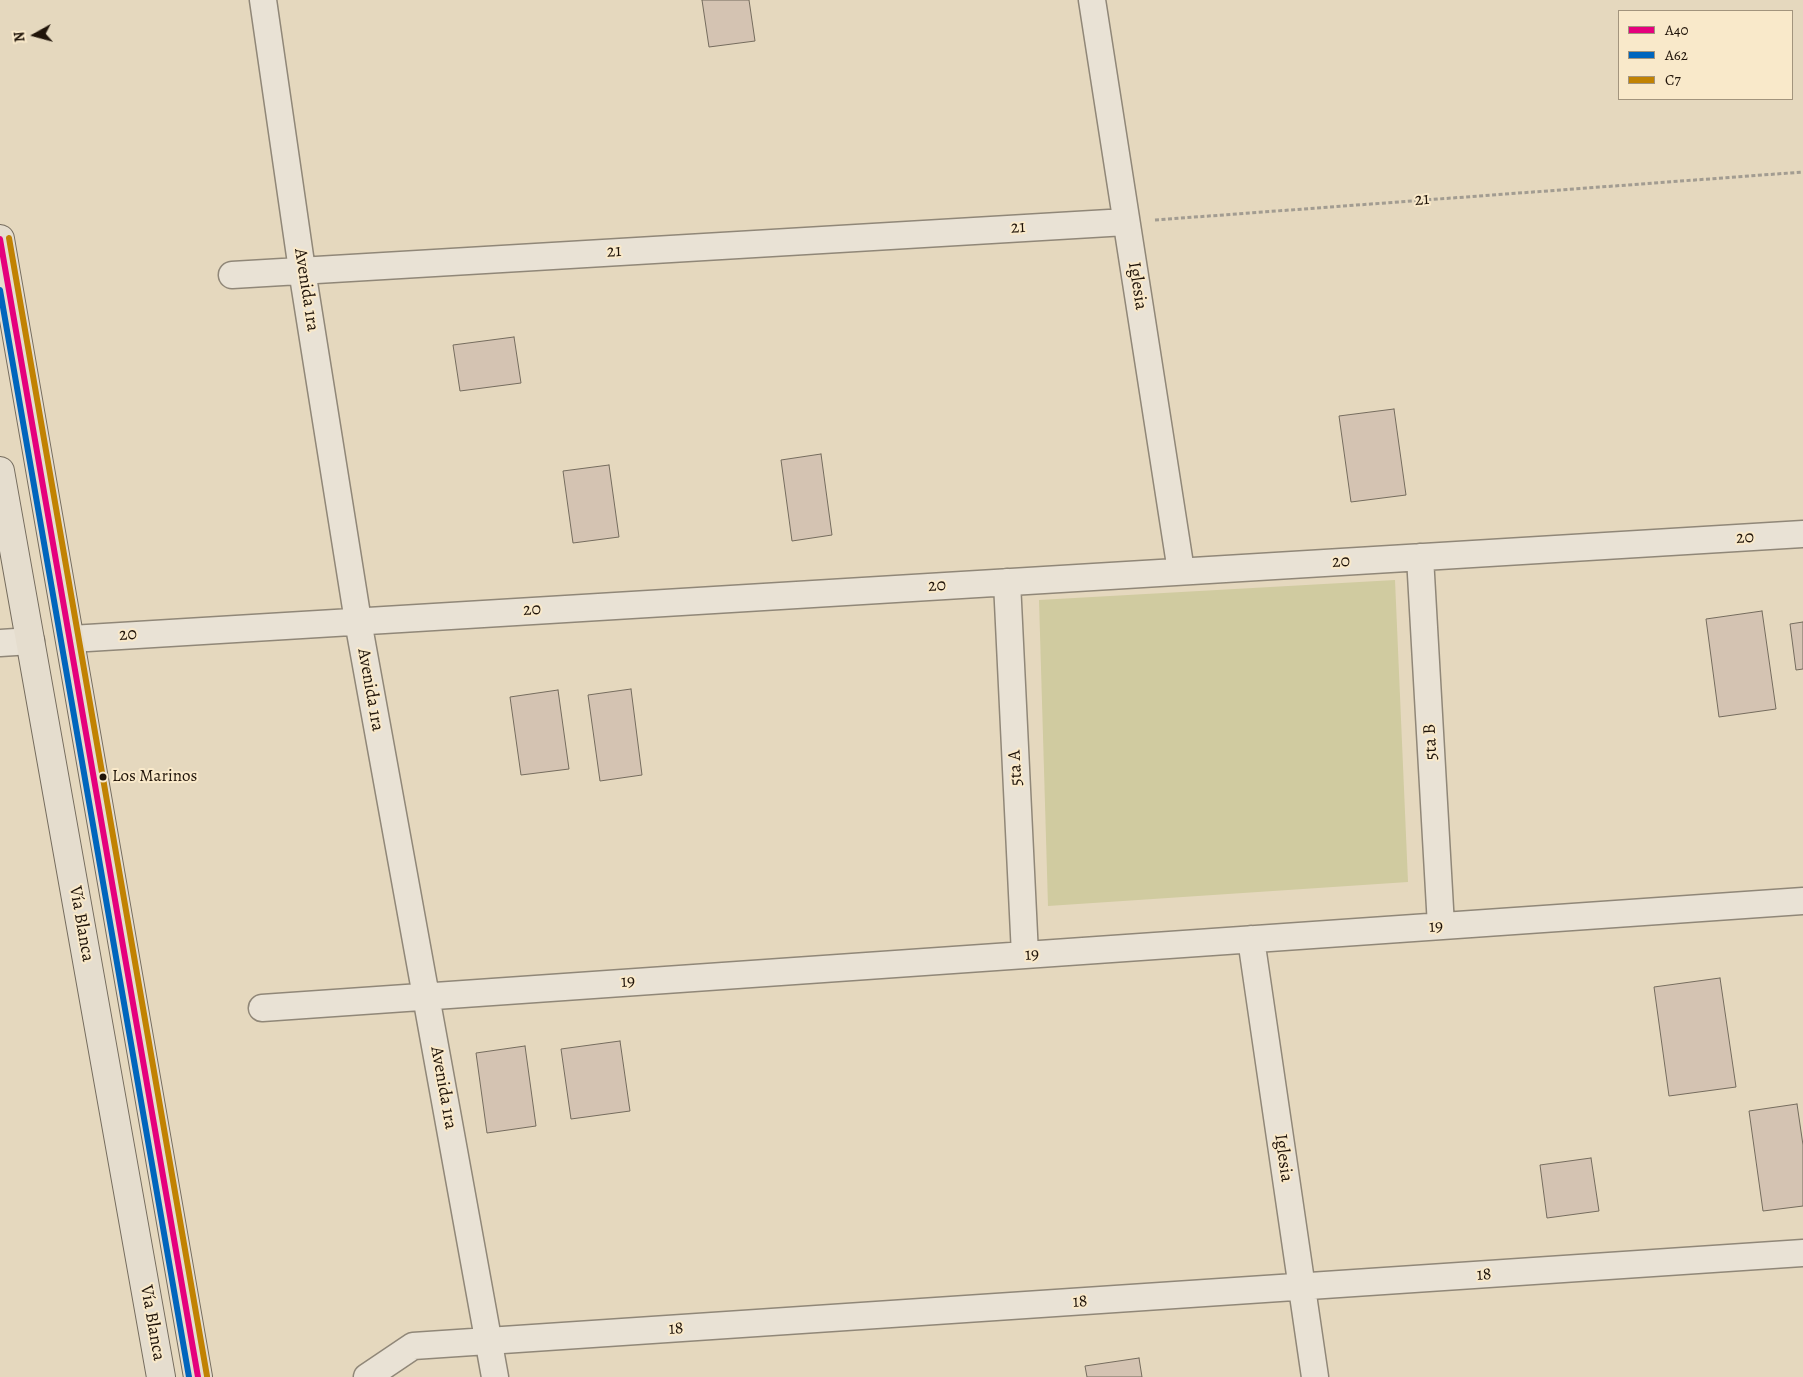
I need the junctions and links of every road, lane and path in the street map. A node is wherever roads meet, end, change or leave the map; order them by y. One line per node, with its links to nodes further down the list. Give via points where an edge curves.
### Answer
1 (263, 0): 6 (street, Avenida 1ra)
2 (1092, 0): 4 (street, Iglesia)
3 (1803, 172): 4 (path, 21)
4 (1126, 222): 6 (street, 21); 11 (street, Iglesia)
5 (0, 239): 14 (highway, Vía Blanca)
6 (302, 270): 7 (street, 21); 13 (street, Avenida 1ra)
7 (232, 275)
8 (0, 471): 15 (highway, Vía Blanca)
9 (1803, 534): 10 (street, 20)
10 (1420, 557): 11 (street, 20); 18 (street, 5ta B)
11 (1181, 571): 12 (street, 20)
12 (1007, 582): 13 (street, 20); 20 (street, 5ta A)
13 (358, 621): 14 (street, 20); 21 (street, Avenida 1ra)
14 (71, 638): 27 (highway, Vía Blanca)
15 (31, 642): 16 (street); 26 (highway, Vía Blanca)
16 (0, 643)
17 (1803, 901): 18 (street, 19)
18 (1441, 926): 19 (street, 19)
19 (1251, 939): 20 (street, 19); 24 (street, Iglesia)
20 (1025, 955): 21 (street, 19)
21 (426, 996): 22 (street, 19); 25 (street, Avenida 1ra)
22 (262, 1008)
23 (1803, 1253): 24 (street, 18)
24 (1302, 1287): 25 (street, 18); 30 (street, Iglesia)
25 (488, 1341): 28 (street, 18, via 413,1346); 29 (street, Avenida 1ra)
26 (161, 1377)
27 (198, 1377)
28 (366, 1377)
29 (495, 1377)
30 (1315, 1377)

